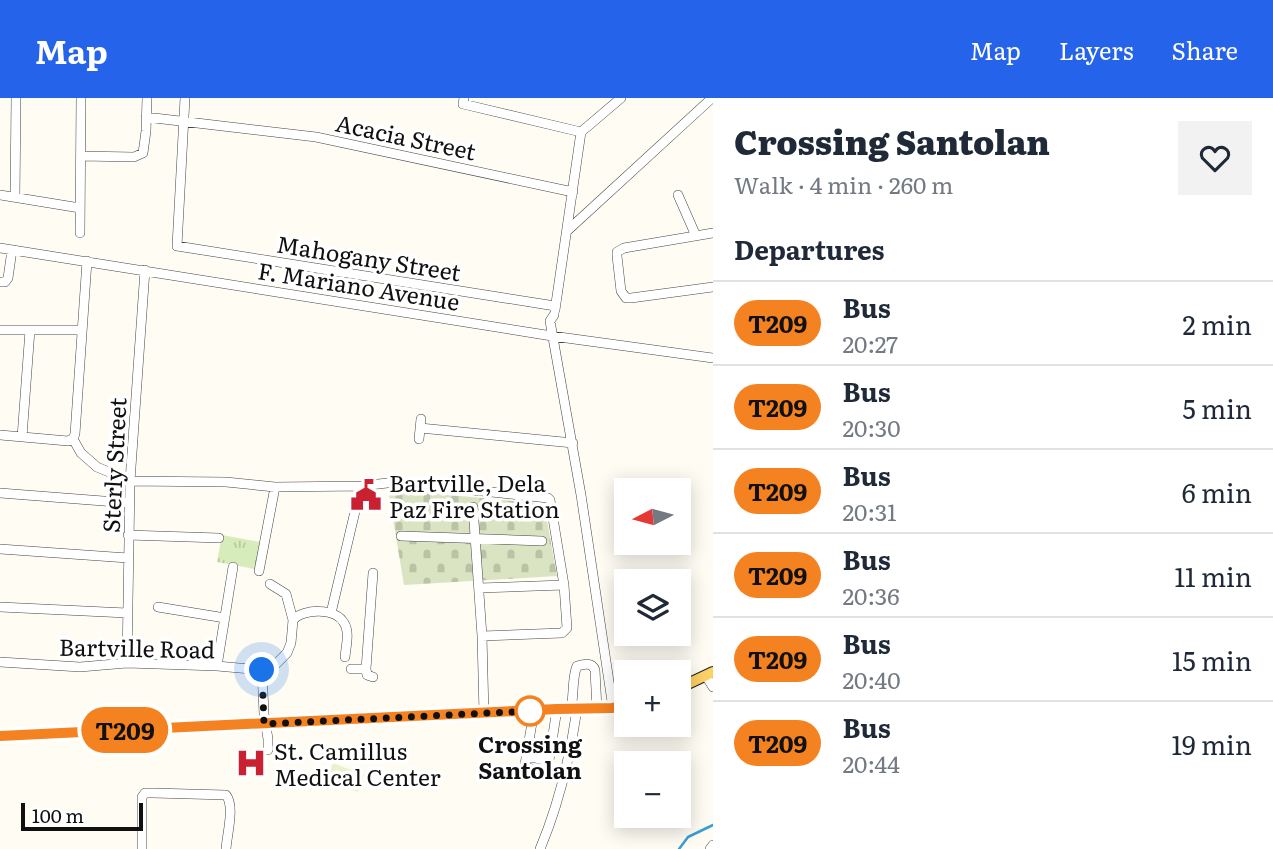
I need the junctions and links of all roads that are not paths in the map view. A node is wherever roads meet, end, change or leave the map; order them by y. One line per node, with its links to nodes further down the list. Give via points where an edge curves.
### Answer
1 (16, 98): 15 (street)
2 (81, 98): 11 (street)
3 (147, 98): 8 (street)
4 (186, 98): 9 (street)
5 (621, 98): 10 (street)
6 (712, 98): 17 (street)
7 (463, 101): 10 (street)
8 (146, 117): 9 (street, Acacia Street); 11 (street, via 143,153)
9 (184, 120): 12 (street, Acacia Street, via 316,137); 27 (street, Mahogany Street, via 177,246)
10 (582, 132): 12 (street)
11 (81, 156): 16 (street)
12 (573, 192): 17 (street)
13 (0, 195): 15 (street)
14 (678, 195): 20 (street)
15 (15, 197): 16 (street)
16 (80, 208): 18 (street)
17 (567, 231): 27 (street)
18 (80, 233)
19 (713, 233): 20 (street)
20 (696, 236): 26 (street, via 617,252 621,291 631,298)
21 (0, 248): 22 (street, F. Mariano Avenue)
22 (12, 250): 23 (street, F. Mariano Avenue); 25 (street, via 8,278)
23 (87, 261): 24 (street, F. Mariano Avenue); 30 (street)
24 (145, 270): 31 (street, F. Mariano Avenue); 38 (street, Sterly Street)
25 (0, 282)
26 (713, 287)
27 (555, 311): 31 (street)
28 (0, 330): 29 (street)
29 (30, 330): 30 (street); 34 (street)
30 (82, 330): 35 (street)
31 (552, 334): 32 (street, F. Mariano Avenue); 37 (street)
32 (713, 358)
33 (0, 435): 34 (street)
34 (22, 437): 35 (street)
35 (72, 439): 38 (street, via 97,467)
36 (419, 439): 37 (street, via 421,424)
37 (573, 443): 73 (street)
38 (130, 481): 40 (street); 42 (street, Sterly Street)
39 (361, 486): 40 (street); 55 (street, via 396,482 548,498); 60 (street)
40 (275, 487): 52 (street)
41 (0, 493): 42 (street)
42 (130, 503): 44 (street, Sterly Street)
43 (473, 508): 47 (street)
44 (128, 535): 46 (street); 50 (street, Sterly Street)
45 (401, 536): 47 (street)
46 (219, 538)
47 (474, 538): 48 (street); 56 (street)
48 (542, 541)
49 (0, 549): 50 (street)
50 (128, 558): 59 (street, Sterly Street)
51 (233, 567): 61 (street)
52 (259, 571)
53 (373, 573): 68 (street, via 369,673)
54 (270, 584): 62 (street, via 286,594)
55 (564, 585): 56 (street); 63 (street, via 567,628 562,633)
56 (479, 589): 63 (street)
57 (0, 607): 59 (street)
58 (158, 607): 61 (street)
59 (127, 613): 66 (street, Sterly Street)
60 (331, 613): 62 (street, via 310,612); 64 (street, via 345,624)
61 (225, 618): 67 (street)
62 (293, 620): 69 (street, via 287,653 277,665)
63 (482, 635): 78 (street)
64 (345, 657)
65 (0, 662): 66 (street, Bartville Road, via 80,667)
66 (127, 663): 67 (street, Bartville Road)
67 (217, 666): 69 (street, Bartville Road)
68 (351, 669)
69 (262, 670): 79 (street)
70 (709, 674): 71 (main road); 72 (street)
71 (691, 682)
72 (713, 687)
73 (612, 708): 76 (main road)
74 (557, 709): 75 (main road); 77 (main road); 83 (street)
75 (574, 709): 76 (main road); 76 (street, via 574,670 590,664 595,670); 86 (street, via 570,754)
76 (597, 709)
77 (534, 711): 78 (main road); 82 (street)
78 (484, 714): 79 (main road, via 362,714)
79 (264, 724): 80 (main road); 81 (street)
80 (0, 736)
81 (268, 750)
82 (526, 756): 83 (street); 83 (street, via 526,767 545,774)
83 (549, 761)
84 (142, 849): 85 (street, via 145,793 226,794 230,806)
85 (226, 849)
86 (540, 849)

